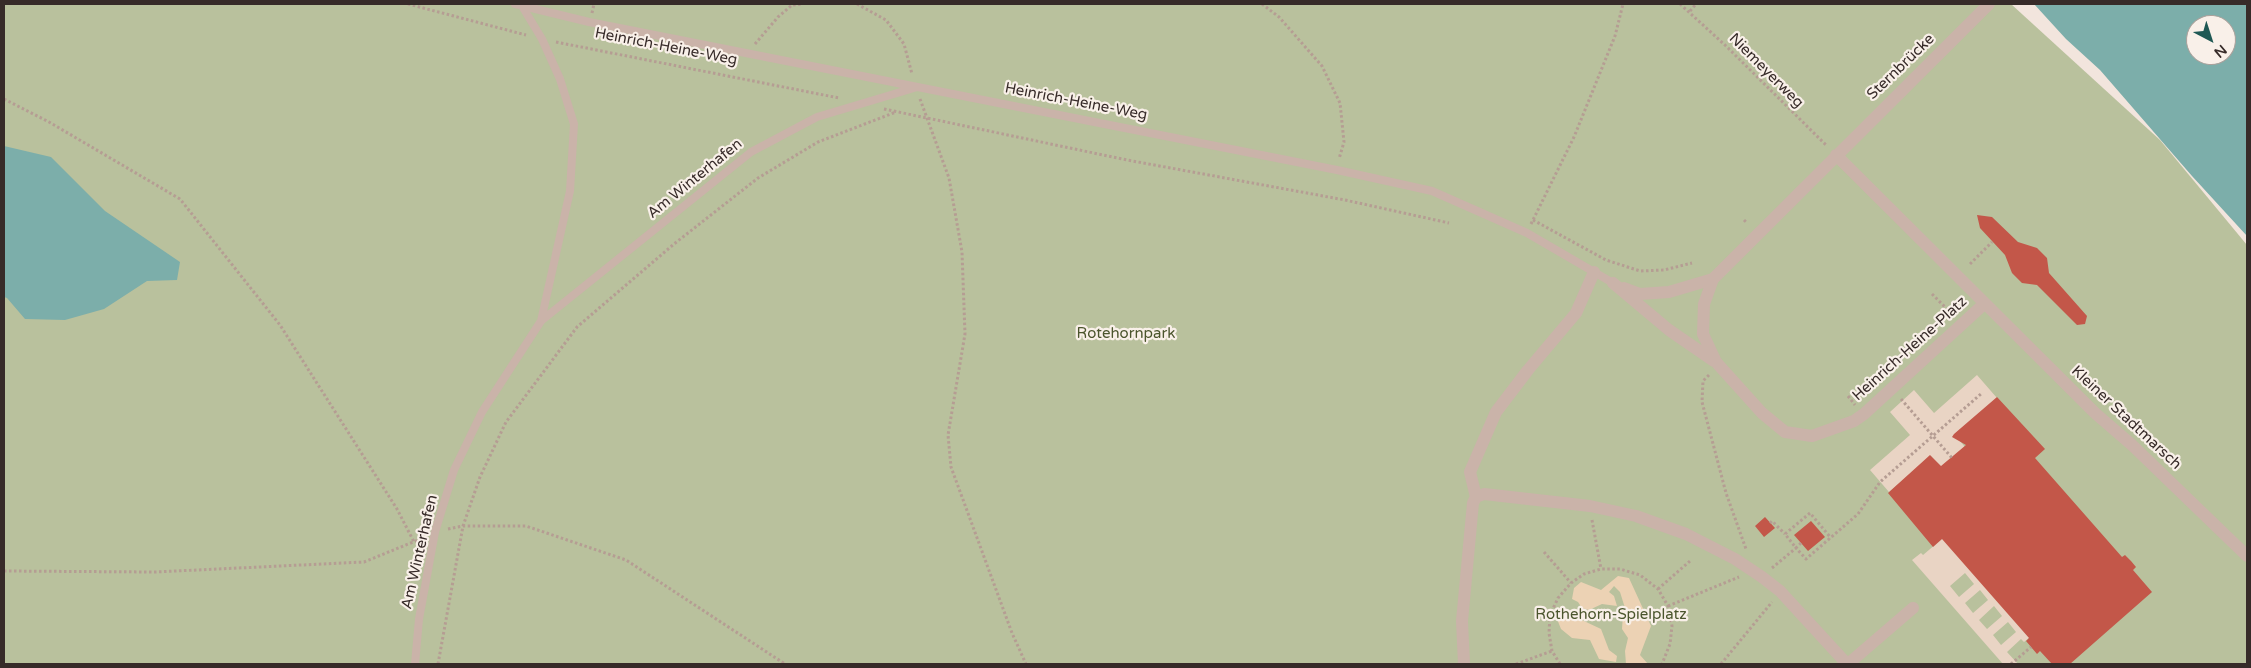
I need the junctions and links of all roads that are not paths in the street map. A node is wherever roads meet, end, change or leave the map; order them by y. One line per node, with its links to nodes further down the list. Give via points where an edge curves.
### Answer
1 (1989, 4): 4 (street, Sternbrücke)
2 (519, 5): 3 (lane, Heinrich-Heine-Weg); 9 (lane, Am Winterhafen, via 542,39 560,78 574,124 570,191)
3 (916, 87): 5 (lane, Heinrich-Heine-Weg, via 1432,191 1527,233); 9 (lane, Am Winterhafen, via 816,117 751,152)
4 (1836, 155): 6 (street, Heinrich-Heine-Platz); 8 (street, Heinrich-Heine-Platz)
5 (1594, 272): 7 (lane, Heinrich-Heine-Weg); 11 (street, via 1576,313 1496,412 1470,472)
6 (1713, 279): 7 (street, Heinrich-Heine-Weg, via 1679,290 1651,294 1630,291); 10 (street, Heinrich-Heine-Platz, via 1702,315 1703,334)
7 (1613, 283): 10 (street, Heinrich-Heine-Weg, via 1669,330)
8 (1984, 304): 10 (street, Heinrich-Heine-Platz, via 1854,421 1812,436 1798,436 1779,429); 12 (street, Kleiner Stadtmarsch)
9 (541, 321): 14 (lane, Am Winterhafen, via 482,412 454,470 435,532)
10 (1716, 362)
11 (1476, 497): 15 (street, via 1462,621); 16 (street, via 1484,494 1590,506 1636,516 1686,534 1758,574 1780,592)
12 (2247, 556)
13 (1912, 608): 16 (street)
14 (414, 664)
15 (1464, 664)
16 (1848, 664)

